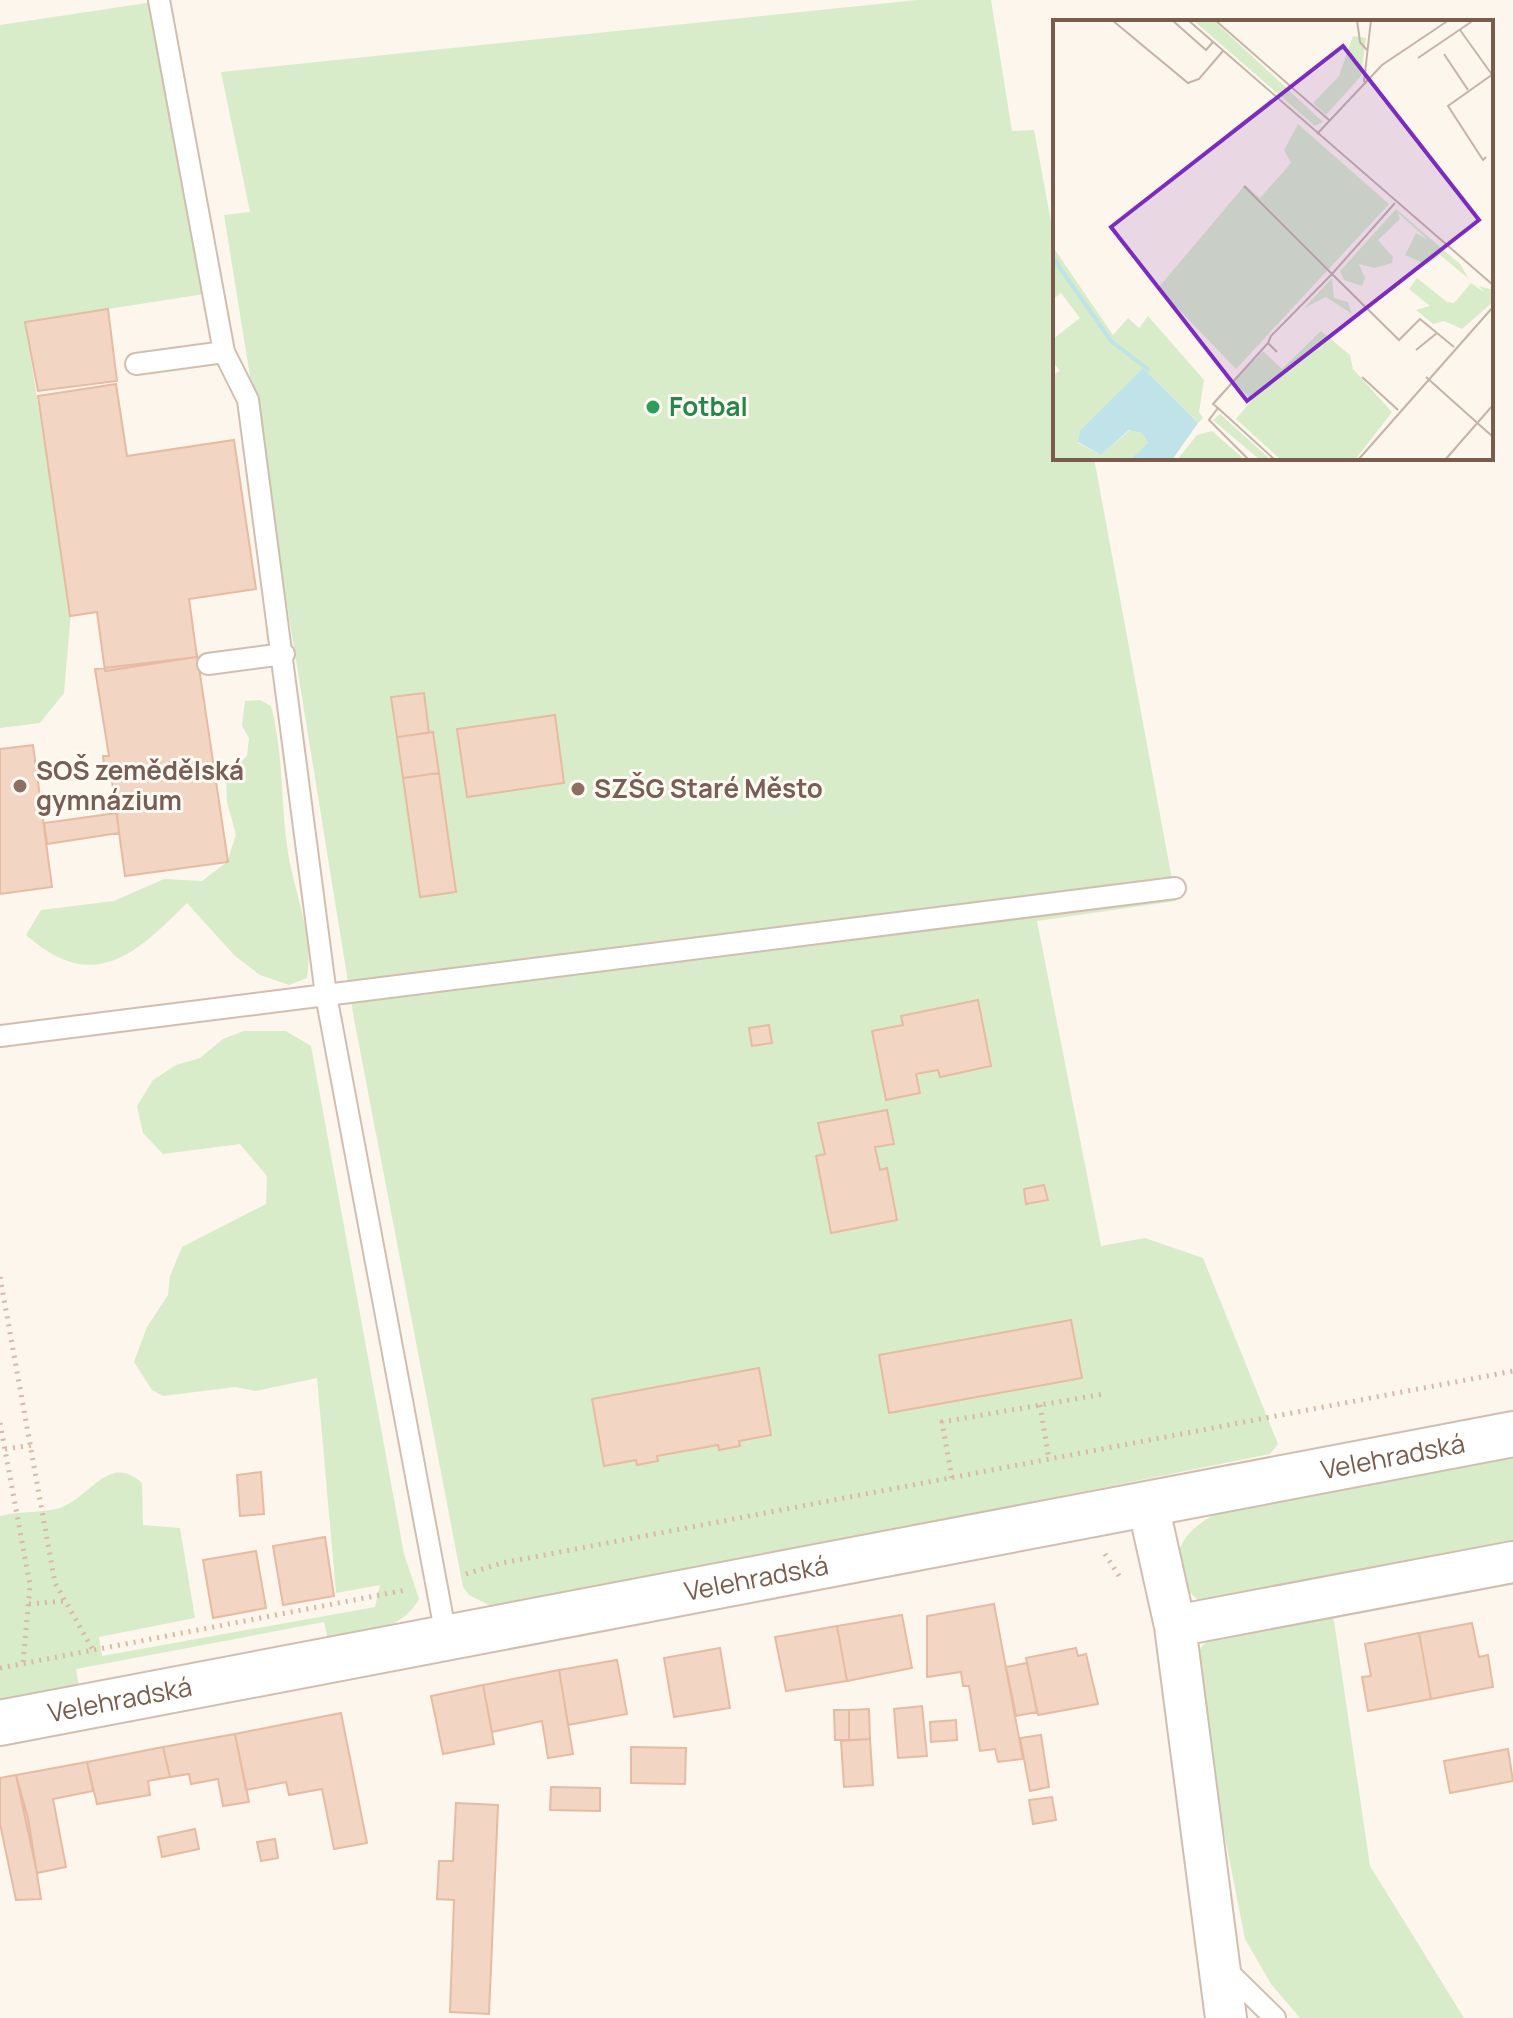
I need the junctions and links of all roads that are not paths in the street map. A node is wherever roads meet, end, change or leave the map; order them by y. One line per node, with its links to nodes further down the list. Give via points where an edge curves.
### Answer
1 (159, 0): 2 (lane)
2 (224, 352): 3 (lane); 4 (lane, via 248,400)
3 (136, 364)
4 (284, 654): 5 (lane); 7 (lane)
5 (208, 664)
6 (1175, 888): 7 (lane)
7 (326, 995): 8 (lane); 13 (lane)
8 (0, 1036)
9 (1513, 1434): 10 (street, Velehradská)
10 (1148, 1505): 12 (street); 13 (street, Velehradská)
11 (1513, 1562): 12 (street)
12 (1175, 1626): 15 (street)
13 (446, 1636): 14 (street, Velehradská)
14 (0, 1723)
15 (1218, 1961): 16 (street); 17 (lane)
16 (1226, 2018)
17 (1275, 2018)

